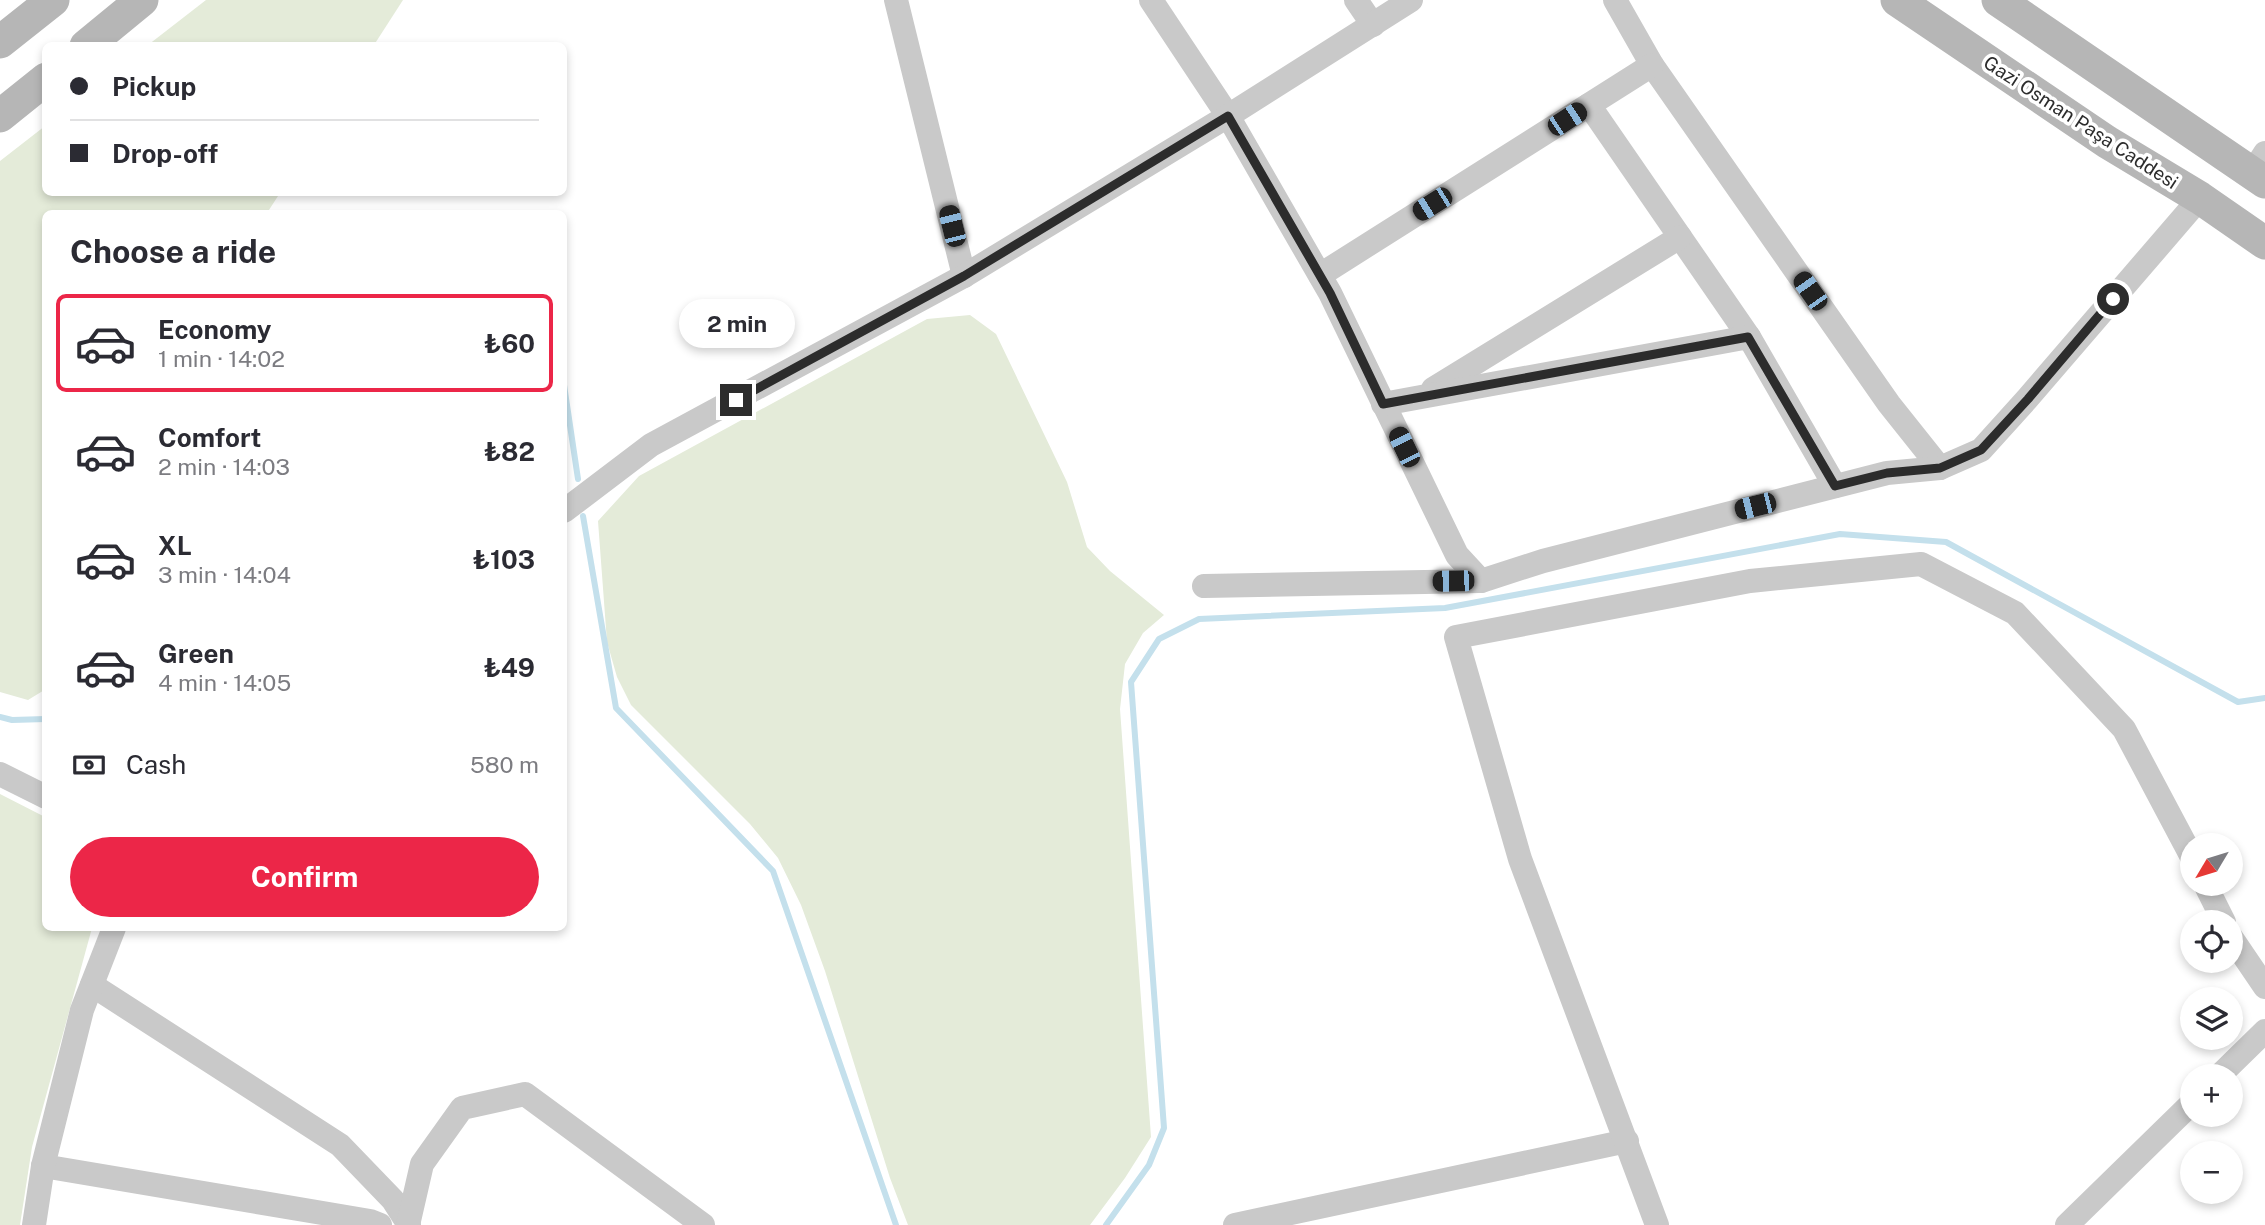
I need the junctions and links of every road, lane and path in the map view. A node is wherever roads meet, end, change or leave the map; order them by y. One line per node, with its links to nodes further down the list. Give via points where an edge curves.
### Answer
1 (53, 0): 11 (main road)
2 (142, 0): 12 (main road)
3 (896, 0): 23 (street)
4 (1151, 0): 17 (street)
5 (1356, 0): 10 (street)
6 (1410, 0): 10 (street)
7 (1615, 0): 13 (street)
8 (1897, 0): 19 (main road, Gazi Osman Paşa Caddesi, via 2107,142)
9 (1998, 0): 18 (main road)
10 (1373, 25): 17 (street)
11 (0, 42)
12 (91, 42)
13 (1652, 65): 15 (street); 27 (street, via 1889,404)
14 (42, 82): 16 (main road)
15 (1589, 105): 20 (street); 22 (street)
16 (0, 116)
17 (1228, 116): 22 (street); 23 (street)
18 (2261, 169)
19 (2200, 198): 21 (main road, Gazi Osman Paşa Caddesi); 27 (street, via 1981,450)
20 (1680, 237): 24 (street); 25 (street)
21 (2265, 243)
22 (1320, 275): 26 (street)
23 (964, 276): 29 (street, via 651,445)
24 (1748, 337): 25 (street); 28 (street)
25 (1420, 397): 26 (street)
26 (1383, 404): 30 (street, via 1457,555)
27 (1940, 468): 28 (street, via 1887,473)
28 (1835, 486): 30 (street)
29 (567, 509)
30 (1481, 580): 31 (street)
31 (1204, 586)
32 (0, 774): 33 (street)
33 (42, 795)
34 (2180, 835): 42 (street, via 2124,729 2015,613 1920,565 1750,581 1456,637 1520,859)
35 (113, 931): 37 (street)
36 (2243, 955): 38 (street)
37 (92, 985): 43 (street); 46 (street, via 340,1145 393,1200)
38 (2265, 987)
39 (2265, 1031): 40 (street)
40 (2231, 1064)
41 (2180, 1115): 50 (street)
42 (1627, 1141): 48 (street); 49 (street)
43 (43, 1166): 44 (street); 45 (street)
44 (34, 1225)
45 (380, 1225)
46 (409, 1225): 47 (street, via 422,1164 462,1108 526,1094)
47 (703, 1225)
48 (1235, 1225)
49 (1657, 1225)
50 (2067, 1225)

